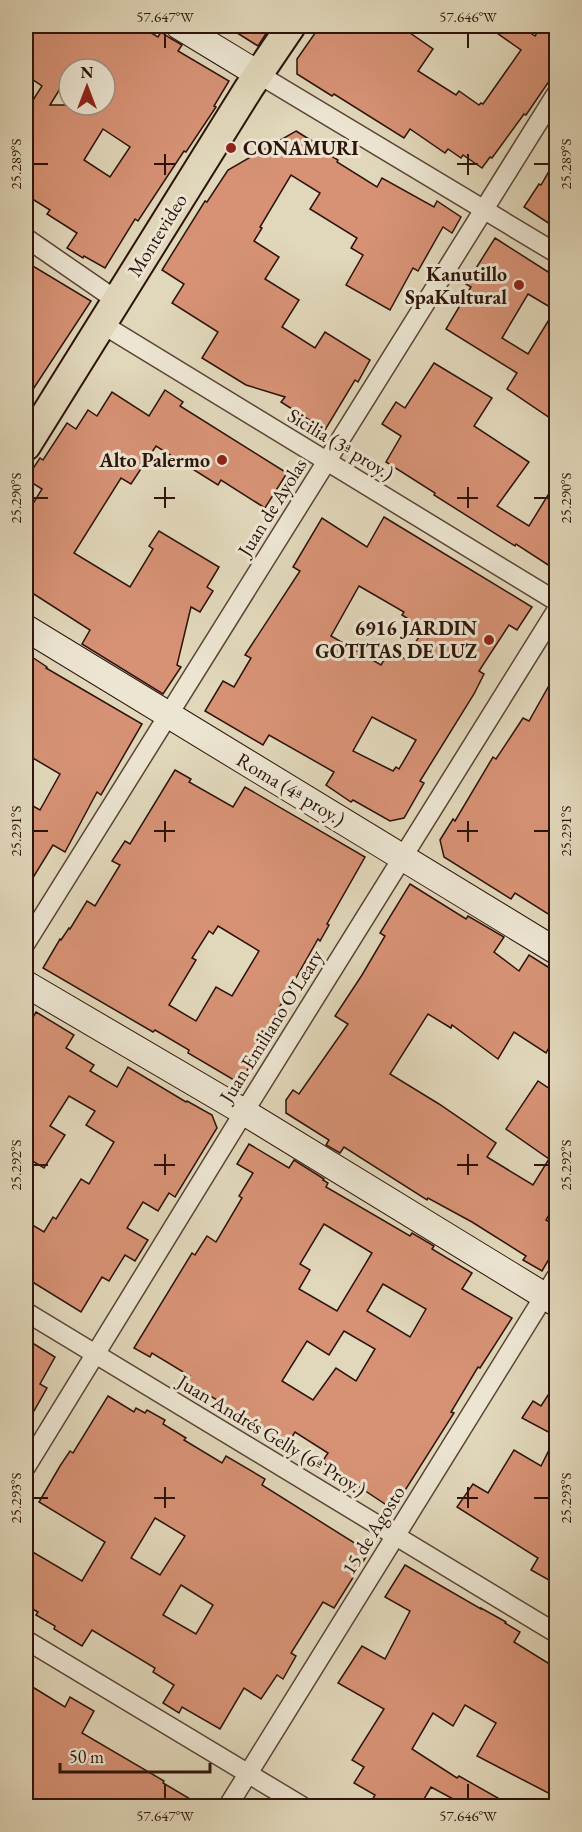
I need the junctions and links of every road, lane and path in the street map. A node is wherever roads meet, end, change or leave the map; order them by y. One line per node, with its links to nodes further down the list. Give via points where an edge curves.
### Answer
1 (179, 26): 3 (main road)
2 (291, 26): 3 (main road, Montevideo)
3 (258, 74): 5 (street); 8 (main road, Montevideo)
4 (556, 94): 5 (street, Juan de Ayolas)
5 (484, 210): 7 (street); 11 (street, Juan de Ayolas)
6 (26, 238): 8 (street)
7 (556, 253)
8 (116, 300): 9 (main road, Montevideo)
9 (102, 324): 10 (main road, Montevideo); 11 (street, Sicilia (3ª proy.))
10 (26, 446)
11 (327, 462): 12 (street, Sicilia (3ª proy.)); 15 (street, Juan de Ayolas)
12 (556, 601)
13 (556, 610): 16 (street, Juan Emiliano O'Leary)
14 (26, 628): 15 (main road, Roma (4ª proy.))
15 (168, 714): 16 (main road, Roma (4ª proy.)); 17 (street, Juan de Ayolas)
16 (403, 857): 18 (main road, Roma (4ª proy.)); 20 (street, Juan Emiliano O'Leary)
17 (26, 943)
18 (556, 951)
19 (26, 984): 20 (main road)
20 (244, 1112): 21 (main road); 23 (street, Juan Emiliano O'Leary)
21 (553, 1292): 25 (street, 15 de Agosto)
22 (26, 1312): 23 (street, Juan Andrés Gelly (6ª Proy.))
23 (95, 1354): 24 (street, Juan Emiliano O'Leary); 25 (street, Juan Andrés Gelly (6ª Proy.))
24 (26, 1467)
25 (396, 1536): 26 (street, Juan Andrés Gelly (6ª Proy.)); 28 (street, 15 de Agosto)
26 (556, 1632)
27 (26, 1640): 28 (street)
28 (248, 1774): 29 (street, 15 de Agosto); 30 (street)
29 (228, 1806)
30 (302, 1806)

